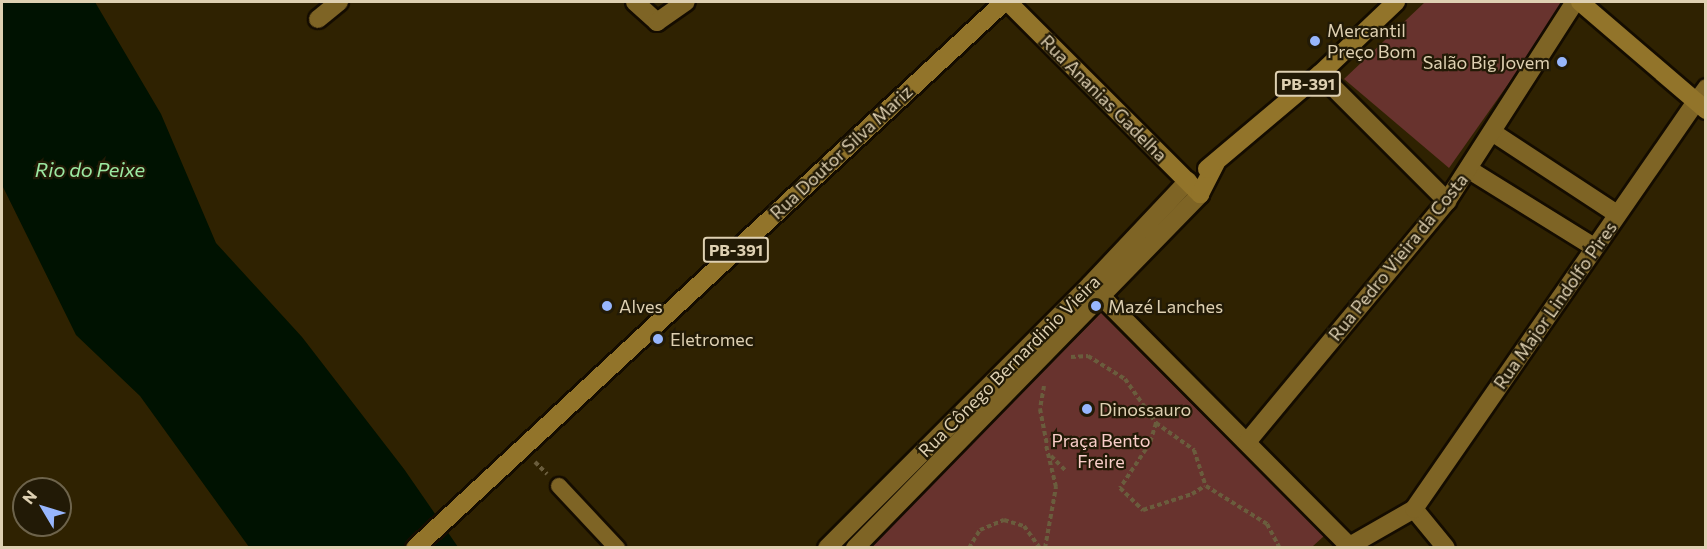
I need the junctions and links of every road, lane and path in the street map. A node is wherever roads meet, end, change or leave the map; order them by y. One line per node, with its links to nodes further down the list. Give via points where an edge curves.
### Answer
1 (339, 2): 8 (street)
2 (635, 2): 3 (street, via 657,22)
3 (686, 2)
4 (1006, 2): 13 (main road, Rua Ananias Gadelha / PB-391); 28 (main road, Rua Doutor Silva Mariz / PB-391, via 526,452 467,498)
5 (1396, 2): 9 (main road, PB-391)
6 (1575, 2): 11 (street, Rua Pedro Vieira da Costa)
7 (1580, 2): 10 (main road, Rua Major Lindolfo Pires)
8 (318, 19)
9 (1320, 74): 13 (main road, PB-391, via 1216,163); 14 (street)
10 (1702, 100): 15 (street, Rua Major Lindolfo Pires)
11 (1492, 132): 12 (street, Rua Pedro Vieira da Costa); 15 (street)
12 (1468, 169): 14 (street, Rua Pedro Vieira da Costa); 16 (street)
13 (1194, 188): 17 (street)
14 (1447, 201): 21 (street, Rua Pedro Vieira da Costa)
15 (1617, 214): 16 (street, Rua Major Lindolfo Pires)
16 (1594, 247): 26 (street, Rua Major Lindolfo Pires)
17 (1096, 291): 21 (street); 30 (street, Rua Cônego Bernardinio Vieira); 31 (street)
18 (1061, 363): 20 (path, via 1071,357 1088,356 1104,363 1125,379)
19 (1038, 384): 22 (path, via 1046,376 1040,409)
20 (1156, 423): 25 (path, via 1194,450); 25 (path, via 1150,443 1120,488 1143,510)
21 (1247, 442): 27 (street)
22 (1046, 445): 23 (path, via 1051,457); 34 (path, via 1056,487)
23 (1065, 470)
24 (559, 486): 29 (street)
25 (1206, 486): 35 (path, via 1267,524)
26 (1414, 509): 27 (street); 36 (street)
27 (1347, 546)
28 (415, 548)
29 (616, 548)
30 (827, 548)
31 (855, 548)
32 (969, 548): 33 (path, via 980,530 1004,520 1023,526)
33 (1041, 548)
34 (1045, 548)
35 (1280, 548)
36 (1446, 548)

